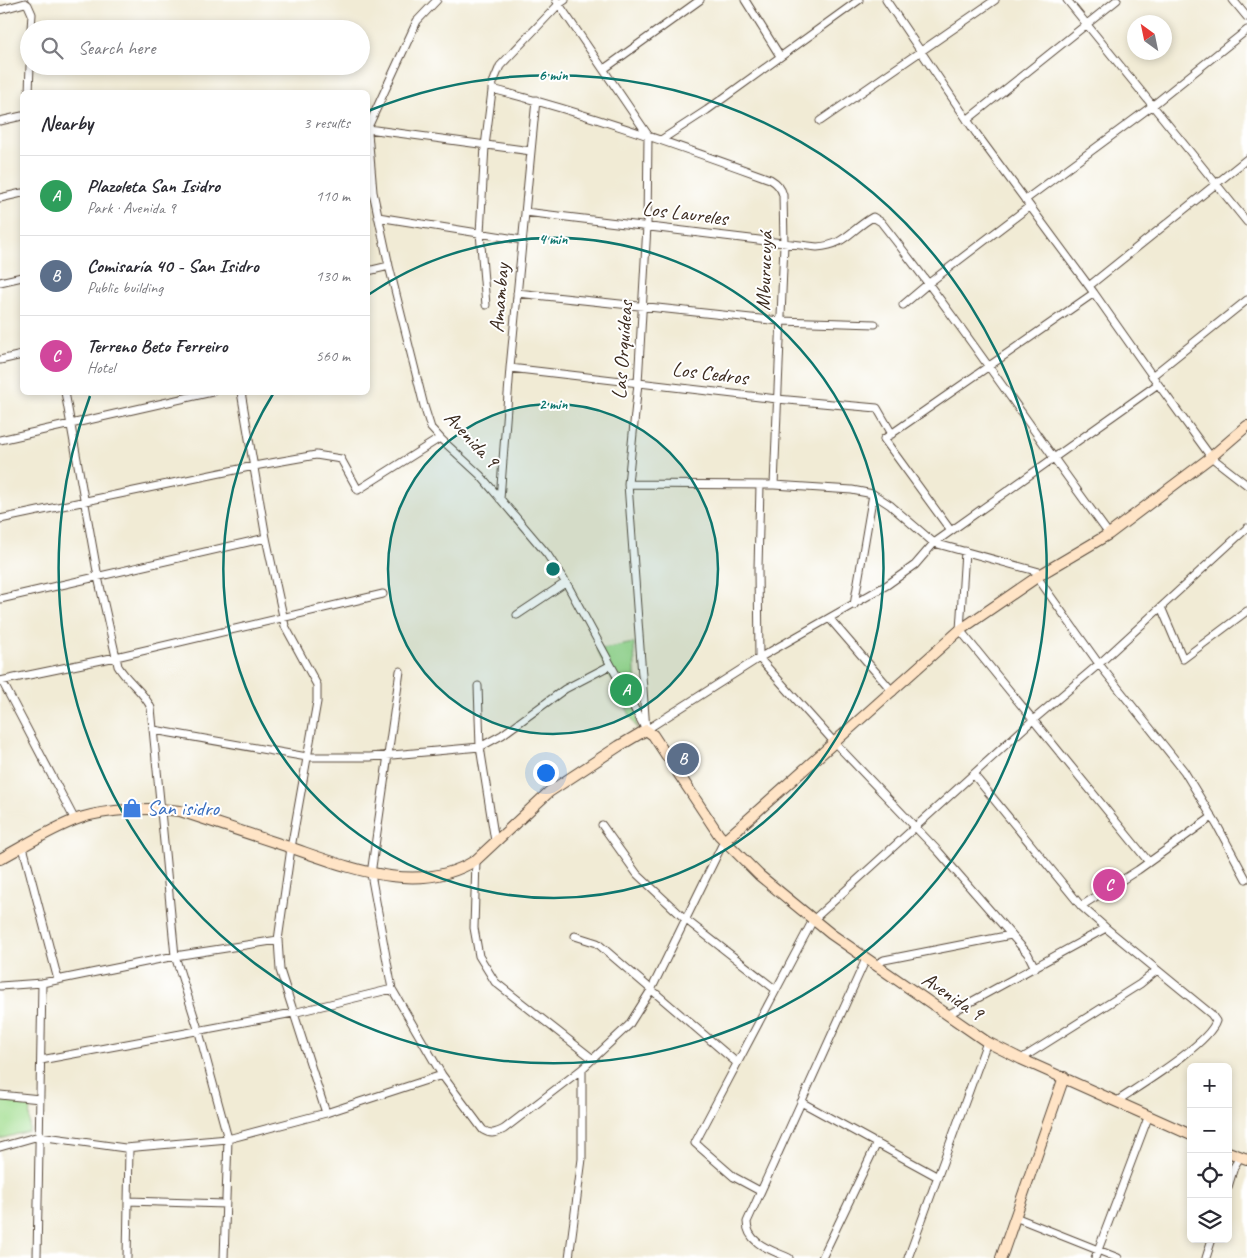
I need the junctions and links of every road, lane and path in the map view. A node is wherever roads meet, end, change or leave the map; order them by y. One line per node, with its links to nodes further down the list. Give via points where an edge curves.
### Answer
1 (437, 0): 28 (street, via 417,21)
2 (700, 0): 18 (street)
3 (745, 0): 17 (street)
4 (858, 0): 17 (street)
5 (886, 0): 16 (street)
6 (994, 0): 16 (street)
7 (1067, 0): 14 (street)
8 (1117, 0): 14 (street)
9 (1233, 0): 12 (street)
10 (560, 1): 18 (street); 20 (street, via 500,66)
11 (0, 10): 13 (street, via 25,3)
12 (1247, 18)
13 (32, 20)
14 (1086, 24): 23 (street); 25 (street)
15 (1247, 30): 23 (street)
16 (921, 51): 25 (street); 27 (street)
17 (780, 56): 31 (street)
18 (604, 69): 30 (street)
19 (30, 75): 21 (street)
20 (492, 88): 22 (street, Mburucuyá); 32 (street)
21 (29, 90)
22 (536, 100): 30 (street, Mburucuyá); 33 (street, Amambay)
23 (1152, 106): 35 (street); 39 (street)
24 (20, 116): 26 (street)
25 (967, 120): 39 (street)
26 (0, 121)
27 (820, 121)
28 (370, 124)
29 (370, 128): 32 (street)
30 (648, 135): 31 (street, Mburucuyá); 43 (street, Las Orquídeas)
31 (661, 140): 46 (street, Mburucuyá, via 776,182 783,195)
32 (485, 146): 33 (street); 44 (street)
33 (531, 152): 40 (street, Amambay)
34 (1247, 159): 35 (street)
35 (1216, 185): 42 (street); 52 (street)
36 (20, 193): 38 (street)
37 (370, 193): 41 (street, Avenida 9)
38 (0, 198)
39 (1028, 203): 51 (street); 52 (street)
40 (525, 212): 43 (street, Los Laureles); 45 (street, Amambay)
41 (378, 217): 44 (street); 47 (street, Avenida 9)
42 (1247, 222)
43 (648, 226): 46 (street, Los Laureles); 58 (street, Las Orquídeas)
44 (480, 234): 45 (street); 56 (street)
45 (522, 240): 53 (street, Amambay)
46 (784, 244): 51 (street, Los Laureles, via 831,246 873,217 881,222); 59 (street, Mburucuyá)
47 (389, 266): 48 (street); 75 (street, Avenida 9, via 424,406 431,428)
48 (370, 271)
49 (20, 277): 50 (street)
50 (0, 282)
51 (929, 283): 57 (street); 63 (street)
52 (1089, 286): 54 (street)
53 (517, 293): 58 (street); 64 (street, Amambay)
54 (1094, 293): 63 (street); 65 (street)
55 (1247, 300): 65 (street)
56 (486, 305)
57 (903, 305)
58 (642, 307): 59 (street); 66 (street, Las Orquídeas)
59 (780, 321): 60 (street); 71 (street, Mburucuyá)
60 (875, 324)
61 (20, 355): 62 (street)
62 (0, 360)
63 (989, 367): 74 (street); 78 (street)
64 (510, 368): 66 (street, Los Cedros); 85 (street, Amambay)
65 (1152, 376): 67 (street)
66 (638, 383): 71 (street, Los Cedros); 80 (street, Las Orquídeas)
67 (1158, 384): 77 (street); 78 (street)
68 (65, 395): 72 (street)
69 (199, 395): 72 (street)
70 (242, 395): 79 (street)
71 (777, 399): 74 (street, Los Cedros, via 877,408); 81 (street, Mburucuyá)
72 (70, 424): 76 (street); 86 (street)
73 (1247, 426): 77 (main road)
74 (892, 434): 89 (street, via 884,439)
75 (440, 438): 79 (street, via 358,490 341,459 316,455); 85 (street, Avenida 9, via 480,474)
76 (0, 440)
77 (1211, 457): 82 (street); 90 (main road)
78 (1053, 458): 89 (street); 90 (street)
79 (254, 466): 86 (street); 91 (street)
80 (628, 484): 83 (street); 116 (street, Las Orquídeas)
81 (774, 484): 83 (street); 84 (street)
82 (1247, 484)
83 (760, 485): 107 (street)
84 (873, 494): 92 (street, via 890,504); 99 (street)
85 (500, 499): 96 (street, Avenida 9, via 547,554)
86 (86, 501): 87 (street); 95 (street)
87 (0, 519)
88 (1247, 528): 100 (street)
89 (951, 531): 92 (street)
90 (1109, 534): 94 (main road)
91 (266, 538): 95 (street); 103 (street)
92 (934, 543): 93 (street); 99 (street, via 915,565)
93 (966, 552): 94 (street); 105 (street)
94 (1040, 575): 105 (main road); 108 (street)
95 (98, 577): 98 (street); 106 (street)
96 (566, 582): 102 (street); 109 (street, Avenida 9)
97 (383, 594): 103 (street)
98 (0, 599)
99 (854, 605): 104 (street)
100 (1161, 607): 101 (street, via 1183,659); 108 (street)
101 (1247, 611)
102 (517, 615)
103 (282, 616): 106 (street); 120 (street, via 317,685)
104 (830, 619): 107 (street); 113 (street)
105 (960, 630): 113 (main road); 114 (street)
106 (116, 657): 111 (street); 115 (street, via 121,671 148,701)
107 (759, 658): 116 (street); 117 (street)
108 (1099, 664): 114 (street); 123 (street, via 1184,771)
109 (611, 665): 116 (street, Avenida 9); 118 (street, via 565,689)
110 (400, 671): 119 (street)
111 (1, 681): 124 (street)
112 (478, 686): 118 (street)
113 (893, 692): 117 (main road)
114 (1033, 720): 121 (street); 133 (street)
115 (154, 730): 120 (street); 122 (street)
116 (646, 730): 127 (main road, via 565,780); 128 (main road, Avenida 9, via 653,735)
117 (835, 743): 126 (street); 128 (main road)
118 (480, 747): 119 (street); 127 (street)
119 (388, 756): 120 (street); 134 (street)
120 (307, 757): 130 (street)
121 (974, 775): 126 (street); 136 (street)
122 (160, 808): 124 (main road, via 105,813); 130 (main road, via 180,811); 143 (street)
123 (1212, 817): 133 (street); 135 (street)
124 (75, 820): 129 (main road)
125 (602, 825): 137 (street, via 637,874)
126 (914, 828): 138 (street); 140 (street)
127 (495, 841): 132 (main road)
128 (724, 841): 137 (street); 138 (main road, Avenida 9)
129 (23, 846): 131 (main road); 147 (street)
130 (291, 848): 134 (main road); 142 (street)
131 (0, 859)
132 (476, 860): 134 (main road, via 454,872 426,878); 157 (street, via 474,928 478,956 495,982)
133 (1148, 862): 136 (street)
134 (371, 874): 150 (street)
135 (1246, 879)
136 (1081, 906): 139 (street)
137 (685, 919): 151 (street); 152 (street)
138 (812, 920): 144 (main road, Avenida 9); 152 (street)
139 (1106, 928): 145 (street); 146 (street)
140 (1011, 935): 144 (street); 145 (street, via 1028,954)
141 (575, 936): 151 (street, via 597,943)
142 (278, 940): 143 (street); 153 (street, via 280,970)
143 (175, 956): 147 (street); 155 (street)
144 (870, 962): 154 (main road, Avenida 9); 167 (street)
145 (1035, 968): 154 (street)
146 (1157, 970): 158 (street); 166 (street, via 1211,1014 1216,1021 1214,1028 1192,1049)
147 (58, 980): 148 (street)
148 (42, 983): 149 (street); 159 (street)
149 (0, 986)
150 (392, 989): 153 (street); 162 (street)
151 (651, 990): 157 (street, via 629,1025); 160 (street)
152 (776, 990): 160 (street)
153 (293, 1013): 155 (street); 168 (street)
154 (947, 1015): 156 (main road, Avenida 9)
155 (198, 1032): 159 (street); 172 (street)
156 (987, 1042): 158 (main road, Avenida 9); 179 (street)
157 (593, 1059): 161 (street)
158 (1021, 1059): 163 (main road, Avenida 9)
159 (41, 1060): 165 (street)
160 (737, 1063): 180 (street, via 695,1143 734,1177)
161 (582, 1069): 162 (street, via 497,1133 483,1130); 189 (street, via 582,1159)
162 (442, 1075): 168 (street)
163 (1064, 1077): 166 (main road, Avenida 9); 183 (main road)
164 (0, 1095): 165 (street)
165 (40, 1099): 171 (street)
166 (1117, 1101): 169 (main road, Avenida 9)
167 (801, 1102): 173 (street); 180 (street)
168 (326, 1113): 172 (street)
169 (1149, 1115): 170 (main road, Avenida 9); 185 (street)
170 (1187, 1132)
171 (39, 1136): 174 (street); 175 (street); 186 (street)
172 (228, 1139): 175 (street); 182 (street)
173 (877, 1143): 179 (street); 191 (street)
174 (0, 1147)
175 (129, 1148): 181 (street)
176 (1230, 1153): 177 (main road)
177 (1243, 1158): 178 (street, via 1234,1166)
178 (1232, 1173)
179 (938, 1177): 192 (street)
180 (760, 1191): 190 (street, via 747,1222 748,1234 756,1242)
181 (128, 1201): 182 (street); 187 (street)
182 (225, 1204): 188 (street)
183 (1016, 1217): 185 (street); 193 (main road)
184 (1211, 1243): 196 (street)
185 (1098, 1250): 194 (street); 195 (street)
186 (37, 1258)
187 (127, 1258)
188 (224, 1258)
189 (569, 1258)
190 (789, 1258)
191 (822, 1258)
192 (908, 1258)
193 (1001, 1258)
194 (1095, 1258)
195 (1118, 1258)
196 (1206, 1258)

